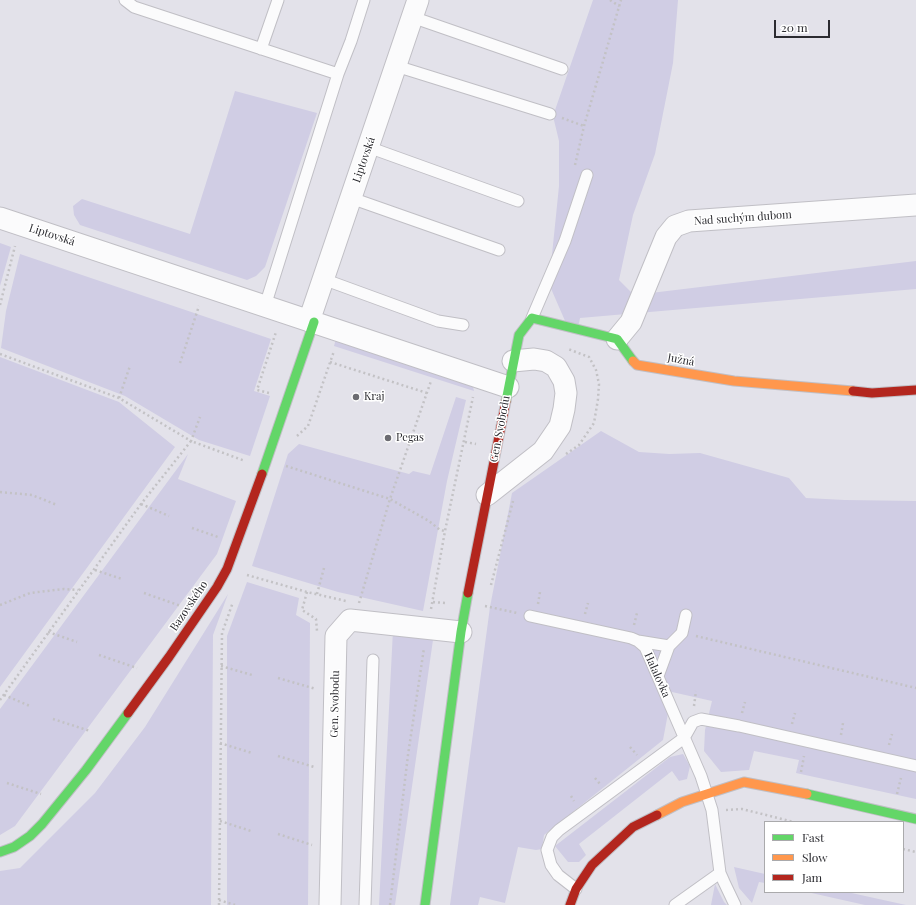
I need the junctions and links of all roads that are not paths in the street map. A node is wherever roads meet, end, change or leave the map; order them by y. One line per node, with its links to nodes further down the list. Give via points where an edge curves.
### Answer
1 (125, 0): 5 (lane, via 134,7)
2 (278, 0): 5 (lane)
3 (364, 0): 8 (lane)
4 (415, 9): 6 (street, Liptovská); 7 (lane)
5 (261, 49): 8 (lane)
6 (396, 66): 9 (lane); 10 (street, Liptovská)
7 (562, 69)
8 (338, 74): 18 (lane)
9 (550, 114)
10 (368, 147): 12 (street, Liptovská); 13 (lane)
11 (587, 175): 19 (lane, via 565,241)
12 (351, 198): 16 (lane); 17 (street, Liptovská)
13 (518, 201)
14 (916, 205): 22 (street, Nad suchým dubom, via 689,221 675,226 666,237 631,322)
15 (0, 218): 18 (street, Liptovská)
16 (499, 250)
17 (323, 279): 20 (street, Liptovská); 21 (lane, via 438,321)
18 (265, 306): 20 (street, Liptovská)
19 (532, 318): 22 (street); 23 (street, via 519,334)
20 (312, 321): 24 (street, Liptovská); 38 (street, Bazovského, via 266,464 227,569 217,587 86,770 42,824 14,847)
21 (463, 325)
22 (617, 339): 25 (street, Južná, via 637,365 734,382 872,393)
23 (513, 361): 24 (street); 26 (street, via 534,359 546,361 556,368 564,381 564,409 560,426 543,451)
24 (508, 387): 26 (street, Gen. Svobodu)
25 (916, 390)
26 (487, 495): 29 (street, Gen. Svobodu)
27 (686, 615): 31 (lane, via 682,633)
28 (530, 616): 30 (lane, Halalovka)
29 (462, 632): 41 (street, Gen. Svobodu, via 350,620 336,636); 43 (street, Gen. Svobodu)
30 (638, 641): 31 (lane); 33 (lane, Halalovka, via 645,647)
31 (669, 646): 33 (lane)
32 (373, 660): 42 (lane)
33 (658, 676): 34 (lane, Halalovka)
34 (684, 738): 35 (lane, via 693,722 701,719); 36 (lane, Halalovka); 40 (lane, via 552,837 545,858 558,874)
35 (916, 766)
36 (707, 793): 37 (street, via 744,782); 39 (lane, Halalovka, via 712,810); 40 (street, via 682,802 633,827 592,865)
37 (916, 819)
38 (0, 852)
39 (720, 873): 45 (lane); 46 (lane, Halalovka)
40 (576, 889): 44 (street)
41 (330, 905)
42 (365, 905)
43 (425, 905)
44 (570, 905)
45 (675, 905)
46 (735, 905)

